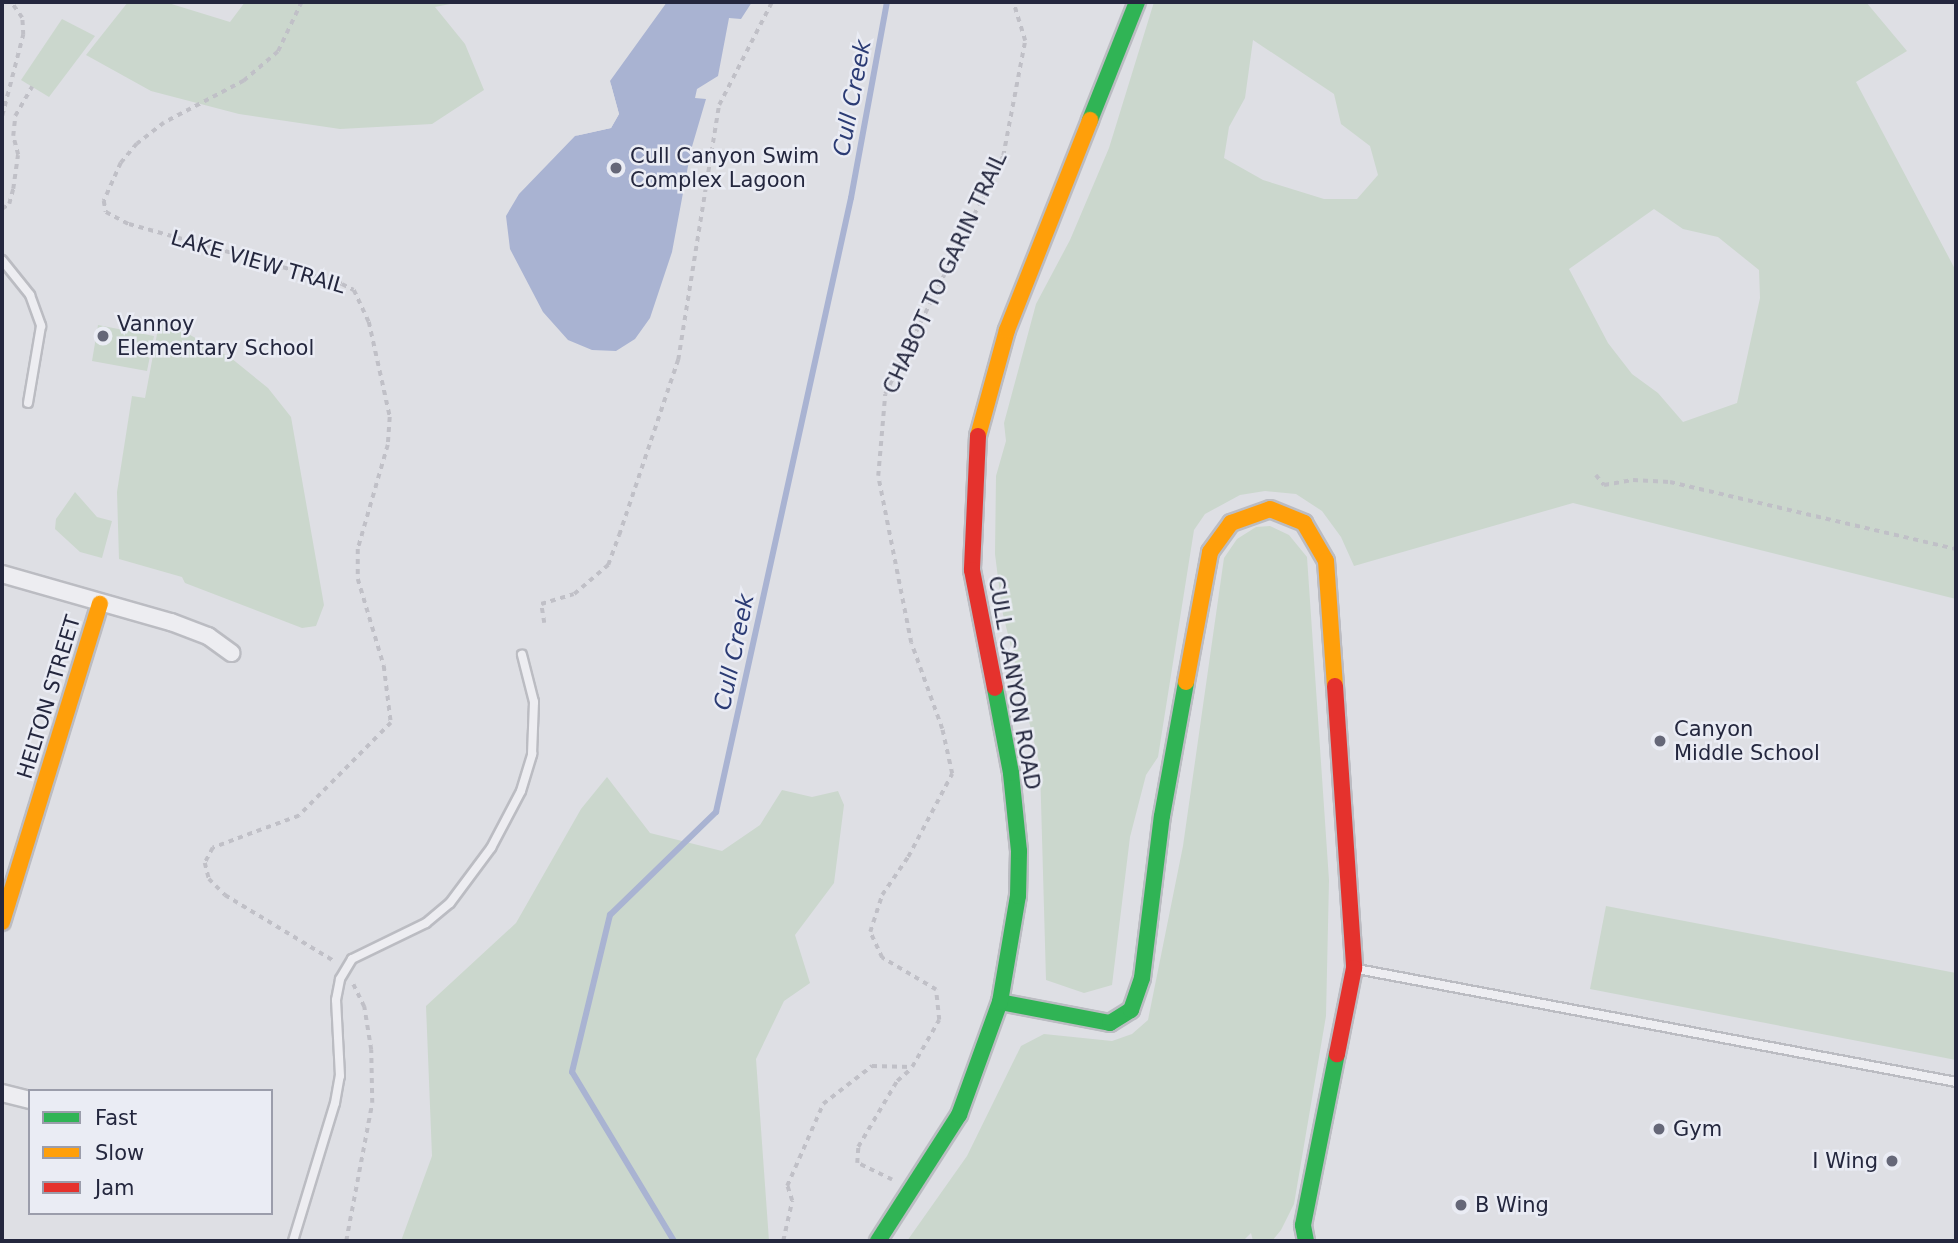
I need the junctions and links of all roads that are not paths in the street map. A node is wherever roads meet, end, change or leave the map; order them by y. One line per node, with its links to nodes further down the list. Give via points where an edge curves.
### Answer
1 (1137, 2): 10 (street, CULL CANYON ROAD, via 1007,330 976,443 972,570 1011,773 1018,852 1018,896)
2 (2, 260): 3 (lane, via 30,295 41,326)
3 (27, 403)
4 (2, 574): 5 (street)
5 (100, 604): 6 (street, via 172,622 208,636); 8 (street, HELTON STREET)
6 (231, 653)
7 (522, 655): 14 (lane, via 534,702 532,754 521,791 491,848 450,903 426,923 352,958 345,966 337,989 341,1050 335,1103)
8 (2, 922)
9 (1354, 968): 10 (street, via 1326,561 1304,523 1270,509 1231,523 1210,552 1162,816 1142,978 1131,1010 1110,1023); 11 (lane); 16 (street, via 1303,1225)
10 (1000, 1002): 15 (street, CULL CANYON ROAD, via 959,1115)
11 (1956, 1082)
12 (2, 1093): 13 (street)
13 (28, 1100)
14 (292, 1241)
15 (878, 1241)
16 (1306, 1241)

